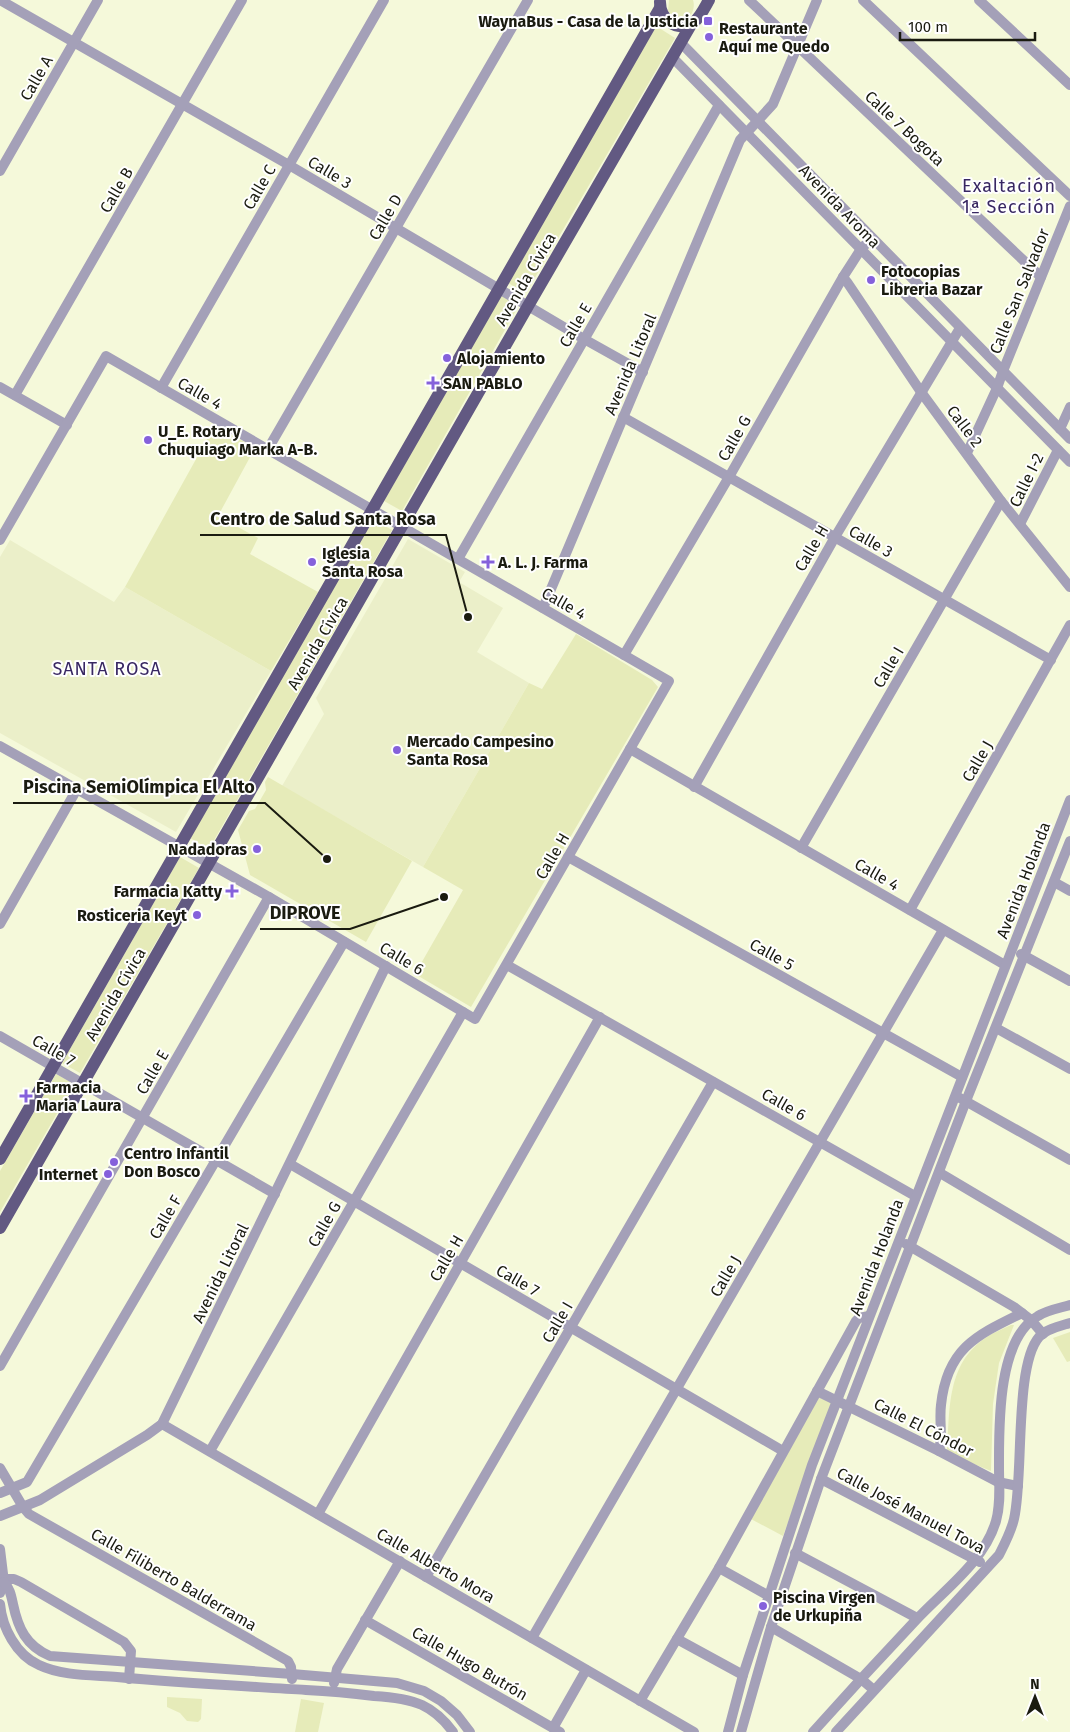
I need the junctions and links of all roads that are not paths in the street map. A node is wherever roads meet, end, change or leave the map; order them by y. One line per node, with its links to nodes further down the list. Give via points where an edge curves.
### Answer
1 (0, 0): 14 (street, Calle 3)
2 (98, 0): 14 (street, Calle A)
3 (242, 0): 19 (street, Calle B)
4 (384, 0): 23 (street, Calle C)
5 (528, 0): 27 (street, Calle D)
6 (701, 0): 13 (main road, via 702,8)
7 (709, 0): 13 (main road, Avenida Cívica)
8 (749, 0): 16 (street, Calle 7 Bogota)
9 (817, 0): 16 (street, Avenida Litoral)
10 (863, 0): 25 (street)
11 (979, 0): 18 (street)
12 (660, 4): 13 (main road, via 662,15 672,24 679,26); 32 (main road, Avenida Cívica)
13 (696, 18): 15 (main road, Avenida Cívica)
14 (74, 42): 19 (street, Calle 3); 24 (street, Calle A)
15 (680, 42): 17 (main road, Avenida Cívica); 21 (street, Avenida Aroma)
16 (798, 47): 21 (street, Avenida Litoral, via 773,104); 31 (street, Calle 7 Bogota)
17 (672, 57): 20 (street, Avenida Aroma); 33 (main road, Avenida Cívica)
18 (1070, 85)
19 (182, 105): 23 (street, Calle 3); 43 (street, Calle B)
20 (719, 105): 22 (street, Avenida Aroma); 35 (street, Calle E)
21 (758, 121): 22 (street, Avenida Litoral); 28 (street, Avenida Aroma)
22 (746, 132): 29 (street, Avenida Aroma); 38 (street, Avenida Litoral)
23 (289, 165): 27 (street, Calle 3); 40 (street, Calle C)
24 (0, 171)
25 (1070, 196)
26 (1070, 206): 31 (street, Calle San Salvador)
27 (396, 228): 32 (street, Calle 3); 49 (street, Calle D)
28 (872, 238): 29 (street, Calle G); 34 (street, Avenida Aroma)
29 (861, 249): 30 (street, Calle G); 36 (street, Avenida Aroma)
30 (843, 277): 42 (street, Calle 2); 53 (street, Calle G)
31 (1041, 277): 37 (street, Calle San Salvador)
32 (499, 288): 33 (street, Calle 3); 55 (main road, Avenida Cívica)
33 (528, 306): 35 (street, Calle 3); 57 (main road, Avenida Cívica)
34 (960, 328): 36 (street, Calle H); 37 (street, Avenida Aroma)
35 (584, 339): 38 (street, Calle 3); 60 (street, Calle E)
36 (951, 342): 41 (street, Avenida Aroma); 42 (street, Calle H)
37 (1003, 371): 41 (street, Calle San Salvador); 47 (street, Avenida Aroma)
38 (643, 372): 45 (street, Avenida Litoral)
39 (0, 387): 43 (street)
40 (161, 388): 46 (street, Calle 4, via 106,356); 49 (street, Calle 4)
41 (997, 388): 50 (street, Avenida Aroma); 51 (street, Calle San Salvador)
42 (920, 392): 51 (street, Calle 2); 59 (street, Calle H)
43 (15, 395): 46 (street)
44 (1070, 407): 47 (street)
45 (623, 417): 53 (street, Calle 3); 63 (street, Avenida Litoral)
46 (67, 424): 58 (street)
47 (1060, 430): 48 (street, Avenida Aroma)
48 (1070, 439)
49 (268, 450): 55 (street, Calle 4)
50 (1058, 450): 52 (street, Avenida Aroma); 56 (street, Calle I-2)
51 (967, 453): 54 (street, Calle 2)
52 (1070, 462)
53 (729, 477): 59 (street, Calle 3); 65 (street, Calle G)
54 (1001, 501): 56 (street, Calle 2); 62 (street, Calle I)
55 (373, 510): 57 (street, Calle 4); 74 (main road, Avenida Cívica)
56 (1020, 524): 61 (street, Calle 2)
57 (402, 527): 60 (street, Calle 4); 77 (main road, Avenida Cívica)
58 (1, 534)
59 (834, 537): 62 (street, Calle 3); 70 (street, Calle H)
60 (458, 559): 63 (street, Calle 4)
61 (1070, 588)
62 (944, 600): 66 (street, Calle 3); 75 (street, Calle I)
63 (543, 608): 65 (street, Calle 4)
64 (1070, 625): 66 (street, Calle J)
65 (624, 655): 67 (street, Calle 4)
66 (1051, 660): 81 (street, Calle J)
67 (669, 681): 69 (street, Calle H)
68 (0, 746): 71 (street, Calle 6)
69 (630, 749): 70 (street, Calle 4); 76 (street, Calle H)
70 (694, 787): 75 (street, Calle 4)
71 (77, 789): 74 (street, Calle 6); 82 (street)
72 (1070, 800): 85 (street, Avenida Holanda)
73 (1070, 841): 78 (street, Avenida Holanda)
74 (179, 847): 77 (street, Calle 6); 97 (main road, Avenida Cívica)
75 (801, 848): 81 (street, Calle 4)
76 (568, 857): 87 (street, Calle H); 95 (street, Calle 5)
77 (209, 864): 80 (street, Calle 6); 101 (main road, Avenida Cívica)
78 (1054, 882): 79 (street); 86 (street, Avenida Holanda)
79 (1070, 891)
80 (269, 897): 84 (street, Calle 6); 104 (street, Calle E)
81 (910, 910): 83 (street, Calle 4)
82 (0, 924)
83 (943, 930): 88 (street, Calle 4); 95 (street, Calle J)
84 (344, 942): 89 (street, Calle 6); 107 (street, Calle F)
85 (1012, 949): 86 (street); 88 (street, Avenida Holanda)
86 (1025, 956): 90 (street); 94 (street, Avenida Holanda)
87 (506, 965): 92 (street, Calle 6); 93 (street, Calle H)
88 (1005, 965): 99 (street, Avenida Holanda)
89 (386, 966): 91 (street, Calle 6); 109 (street, Avenida Litoral)
90 (1070, 981)
91 (463, 1012): 93 (street, Calle 6); 113 (street, Calle G)
92 (600, 1017): 100 (street, Calle 6); 118 (street, Calle H)
93 (475, 1020)
94 (996, 1028): 98 (street); 103 (street, Avenida Holanda)
95 (883, 1033): 99 (street, Calle 5); 105 (street, Calle J)
96 (0, 1036): 97 (street, Calle 7)
97 (53, 1067): 101 (street, Calle 7); 106 (main road, Avenida Cívica)
98 (1070, 1070)
99 (962, 1077): 102 (street, Avenida Holanda)
100 (713, 1082): 105 (street, Calle 6); 124 (street, Calle I)
101 (82, 1084): 104 (street, Calle 7); 114 (main road, Avenida Cívica)
102 (955, 1095): 103 (street); 112 (street, Avenida Holanda)
103 (966, 1101): 108 (street); 110 (street, Avenida Holanda)
104 (143, 1118): 107 (street, Calle 7); 126 (street, Calle E)
105 (820, 1142): 112 (street, Calle 6); 127 (street, Calle J)
106 (0, 1159)
107 (216, 1160): 111 (street, Calle 7); 139 (street, Calle F, via 27,1482)
108 (1070, 1160)
109 (290, 1164): 111 (street, Avenida Litoral); 113 (street, Calle 7)
110 (940, 1173): 116 (street, Avenida Holanda); 117 (street)
111 (275, 1194): 131 (street, Avenida Litoral)
112 (915, 1196): 115 (street, Avenida Holanda)
113 (354, 1202): 118 (street, Calle 7); 132 (street, Calle G)
114 (0, 1228)
115 (899, 1240): 116 (street); 121 (street, Avenida Holanda)
116 (912, 1246): 120 (street); 130 (street, Avenida Holanda)
117 (1070, 1250)
118 (460, 1264): 124 (street, Calle 7); 142 (street, Calle H)
119 (1070, 1305): 122 (street)
120 (1022, 1313): 122 (street); 134 (street, via 982,1333 953,1364 942,1392)
121 (869, 1316): 128 (street, via 856,1321); 129 (street, Avenida Holanda)
122 (1031, 1320): 125 (street); 137 (street, via 1015,1341 1005,1373)
123 (1070, 1323): 125 (street)
124 (571, 1328): 127 (street, Calle 7); 150 (street, Calle I)
125 (1043, 1334): 138 (street, via 1034,1344 1026,1372)
126 (0, 1366)
127 (677, 1389): 133 (street, Calle 7); 159 (street, Calle J)
128 (817, 1391): 129 (street, Calle El Cóndor); 133 (street)
129 (837, 1400): 130 (street, Calle El Cóndor); 153 (street, Avenida Holanda)
130 (850, 1406): 134 (street, Calle El Cóndor); 136 (street, Avenida Holanda)
131 (162, 1424): 132 (street, Calle Alberto Mora); 141 (street, Avenida Litoral, via 40,1500)
132 (210, 1451): 142 (street, Calle Alberto Mora)
133 (783, 1451): 149 (street)
134 (939, 1451): 137 (street, Calle El Cóndor)
135 (0, 1468): 139 (street)
136 (821, 1479): 145 (street, Avenida Holanda); 146 (street, Calle José Manuel Tova)
137 (1000, 1483): 138 (street, Calle El Cóndor); 146 (street, via 996,1520 985,1547)
138 (1018, 1486): 148 (street, via 1008,1538)
139 (12, 1488): 140 (street, Calle F); 141 (street)
140 (0, 1493)
141 (23, 1507): 143 (street, Avenida Litoral); 164 (street, Calle Filiberto Balderrama, via 30,1514 288,1661)
142 (318, 1514): 147 (street, Calle Alberto Mora)
143 (0, 1516)
144 (0, 1549): 151 (street)
145 (795, 1553): 155 (street); 157 (street, Avenida Holanda)
146 (975, 1559): 148 (street, Calle José Manuel Tova); 155 (street)
147 (400, 1561): 150 (street, Calle Alberto Mora); 156 (street)
148 (988, 1567): 170 (street)
149 (719, 1568): 153 (street); 161 (street)
150 (426, 1577): 159 (street, Calle Alberto Mora)
151 (4, 1580): 152 (street); 158 (street); 162 (street, via 21,1582 124,1642 131,1651)
152 (0, 1593)
153 (769, 1596): 165 (street, Avenida Holanda)
154 (0, 1604): 160 (street)
155 (918, 1618): 168 (street)
156 (365, 1620): 166 (street); 174 (street, Calle Hugo Butrón)
157 (771, 1627): 168 (street); 179 (street, Avenida Holanda)
158 (20, 1631): 160 (street); 162 (street, via 34,1647 50,1656)
159 (532, 1638): 163 (street, Calle Alberto Mora)
160 (5, 1639): 167 (street, via 27,1658 50,1669)
161 (677, 1639): 165 (street); 172 (street)
162 (130, 1662): 164 (street); 167 (street)
163 (586, 1670): 172 (street, Calle Alberto Mora); 174 (street)
164 (292, 1674): 166 (street); 169 (street)
165 (743, 1675): 178 (street, Avenida Holanda)
166 (334, 1677): 171 (street); 173 (street, via 416,1688 441,1701)
167 (129, 1678): 169 (street)
168 (861, 1679): 170 (street); 180 (street)
169 (291, 1689): 171 (street)
170 (874, 1690): 181 (street)
171 (333, 1692): 175 (street, via 395,1698 422,1705 442,1718)
172 (640, 1701): 177 (street, Calle Alberto Mora)
173 (463, 1723): 175 (street); 176 (street)
174 (556, 1730)
175 (451, 1731)
176 (470, 1732)
177 (694, 1732)
178 (728, 1732)
179 (741, 1732)
180 (813, 1732)
181 (836, 1732)

